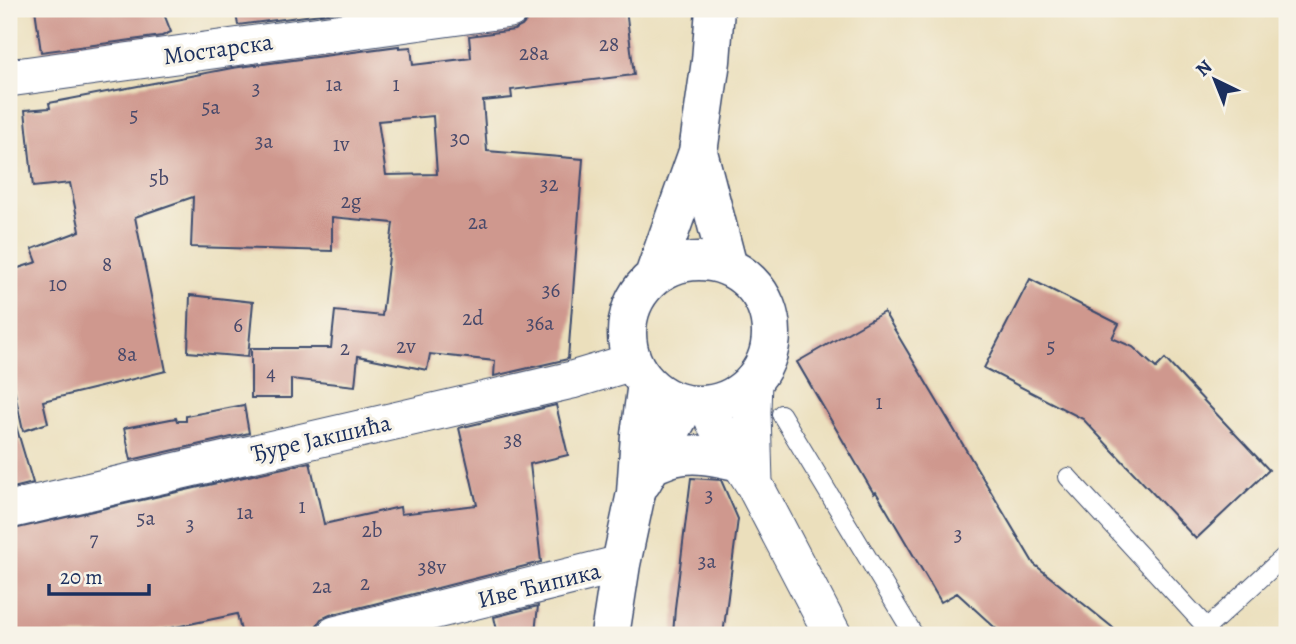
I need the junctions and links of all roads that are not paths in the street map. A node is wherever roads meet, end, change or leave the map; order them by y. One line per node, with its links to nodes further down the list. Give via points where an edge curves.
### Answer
1 (510, 9): 3 (street, Мостарска)
2 (715, 9): 4 (street)
3 (9, 78)
4 (698, 152): 5 (street); 6 (street)
5 (728, 267): 6 (street, via 703,261 677,264); 8 (street, via 747,279 761,296 769,317 771,339)
6 (654, 276): 7 (street, via 638,293 628,315 626,339)
7 (639, 372): 9 (street, via 658,393); 13 (street); 14 (street, Ђуре Јакшића, via 572,380)
8 (753, 380): 9 (street, via 728,399); 11 (street)
9 (697, 405): 11 (street, via 715,423); 13 (street)
10 (781, 414): 21 (lane)
11 (747, 473): 13 (street, via 696,455 674,457); 20 (street)
12 (1068, 477): 17 (lane)
13 (644, 479): 16 (street)
14 (9, 510)
15 (1287, 554): 17 (lane)
16 (621, 564): 18 (street, Иве Ћипика); 19 (street)
17 (1203, 632)
18 (335, 635)
19 (610, 635)
20 (833, 635)
21 (914, 635)

